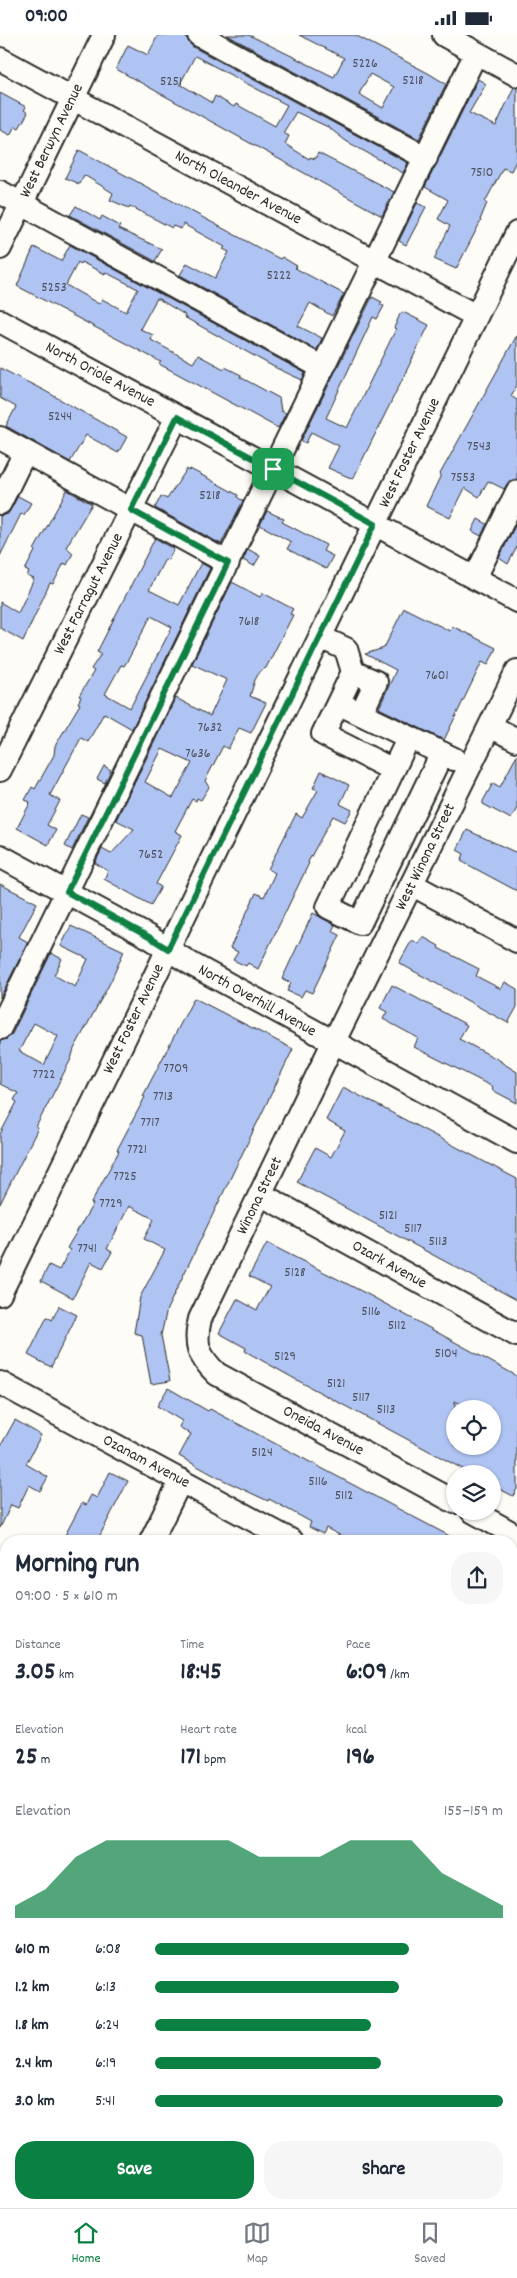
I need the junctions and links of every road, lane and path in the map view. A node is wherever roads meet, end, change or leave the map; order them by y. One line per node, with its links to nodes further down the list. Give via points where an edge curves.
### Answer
1 (104, 35): 7 (street, West Berwyn Avenue)
2 (199, 35): 8 (street)
3 (444, 35): 4 (street)
4 (476, 53): 6 (street); 8 (street)
5 (0, 59): 7 (street, North Oleander Avenue)
6 (517, 75)
7 (73, 99): 10 (street, West Berwyn Avenue); 13 (street, North Oleander Avenue)
8 (426, 158): 13 (street)
9 (0, 192): 10 (street)
10 (22, 203): 12 (street, West Berwyn Avenue); 16 (street)
11 (517, 233): 14 (street, West Foster Avenue)
12 (0, 248)
13 (376, 262): 14 (street, North Oleander Avenue); 16 (street)
14 (476, 316): 24 (street, West Foster Avenue)
15 (0, 321): 17 (street, North Oriole Avenue)
16 (323, 368): 20 (street)
17 (177, 417): 20 (street, North Oriole Avenue); 23 (street, West Farragut Avenue)
18 (0, 438): 19 (street)
19 (25, 452): 22 (street); 23 (street)
20 (273, 469): 24 (street, North Oriole Avenue); 25 (street)
21 (517, 492): 26 (street)
22 (0, 503)
23 (131, 510): 25 (street); 38 (street, West Farragut Avenue)
24 (375, 524): 26 (street, North Oriole Avenue); 28 (street, West Foster Avenue)
25 (228, 563): 42 (street)
26 (475, 578): 27 (street, North Oriole Avenue)
27 (517, 601)
28 (320, 637): 30 (street, via 346,649); 44 (street, West Foster Avenue)
29 (517, 671): 33 (street, West Winona Street)
30 (353, 672): 31 (street); 32 (street, via 376,682)
31 (338, 703): 32 (street); 39 (street, via 322,735)
32 (361, 714): 34 (street)
33 (490, 726): 35 (street); 37 (street, West Winona Street)
34 (409, 737): 36 (street); 39 (street)
35 (517, 740)
36 (442, 753): 37 (street); 39 (street, via 360,923 328,907)
37 (470, 766): 41 (street, West Winona Street)
38 (0, 770)
39 (394, 771)
40 (0, 856): 42 (street, North Overhill Avenue)
41 (413, 885): 43 (street); 46 (street, West Winona Street)
42 (67, 892): 44 (street, North Overhill Avenue); 45 (street)
43 (517, 941)
44 (168, 949): 46 (street, North Overhill Avenue); 49 (street, West Foster Avenue)
45 (0, 1027)
46 (334, 1043): 47 (street, North Overhill Avenue); 48 (street, Winona Street)
47 (517, 1142)
48 (262, 1195): 50 (street, Ozark Avenue); 51 (street, Winona Street, via 200,1319 196,1337)
49 (0, 1293)
50 (517, 1335)
51 (200, 1352): 54 (street, Oneida Avenue, via 206,1364 217,1373)
52 (0, 1383): 53 (street, Ozanam Avenue)
53 (180, 1480): 56 (street); 57 (street, Ozanam Avenue)
54 (446, 1497)
55 (488, 1520): 58 (street)
56 (153, 1535)
57 (281, 1535)
58 (515, 1535)

